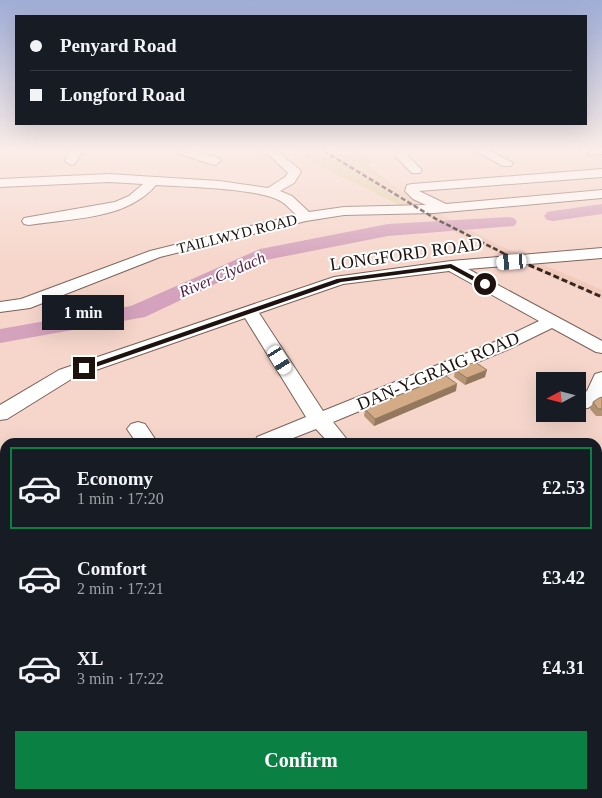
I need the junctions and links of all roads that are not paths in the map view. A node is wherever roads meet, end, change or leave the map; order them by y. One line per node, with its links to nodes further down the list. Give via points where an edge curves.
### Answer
1 (147, 188): 9 (street, via 128,202)
2 (230, 188): 5 (street)
3 (276, 188): 5 (street)
4 (412, 188): 7 (street, via 419,198)
5 (270, 192): 8 (street, via 287,198)
6 (602, 194): 7 (street, TAILLWYD ROAD)
7 (447, 208): 8 (street, TAILLWYD ROAD, via 365,209)
8 (306, 217): 12 (street, TAILLWYD ROAD, via 155,254 24,304)
9 (29, 221)
10 (602, 253): 11 (street, LONGFORD ROAD)
11 (451, 266): 13 (street, LONGFORD ROAD, via 340,280); 14 (street)
12 (0, 307)
13 (249, 311): 18 (street, LONGFORD ROAD, via 66,374); 19 (street, via 310,409)
14 (553, 321): 15 (street); 19 (street, DAN-Y-GRAIG ROAD)
15 (602, 348)
16 (602, 378): 17 (street, via 596,394)
17 (586, 401)
18 (0, 414)
19 (321, 420): 20 (street, DAN-Y-GRAIG ROAD); 21 (street)
20 (275, 438)
21 (336, 438)

